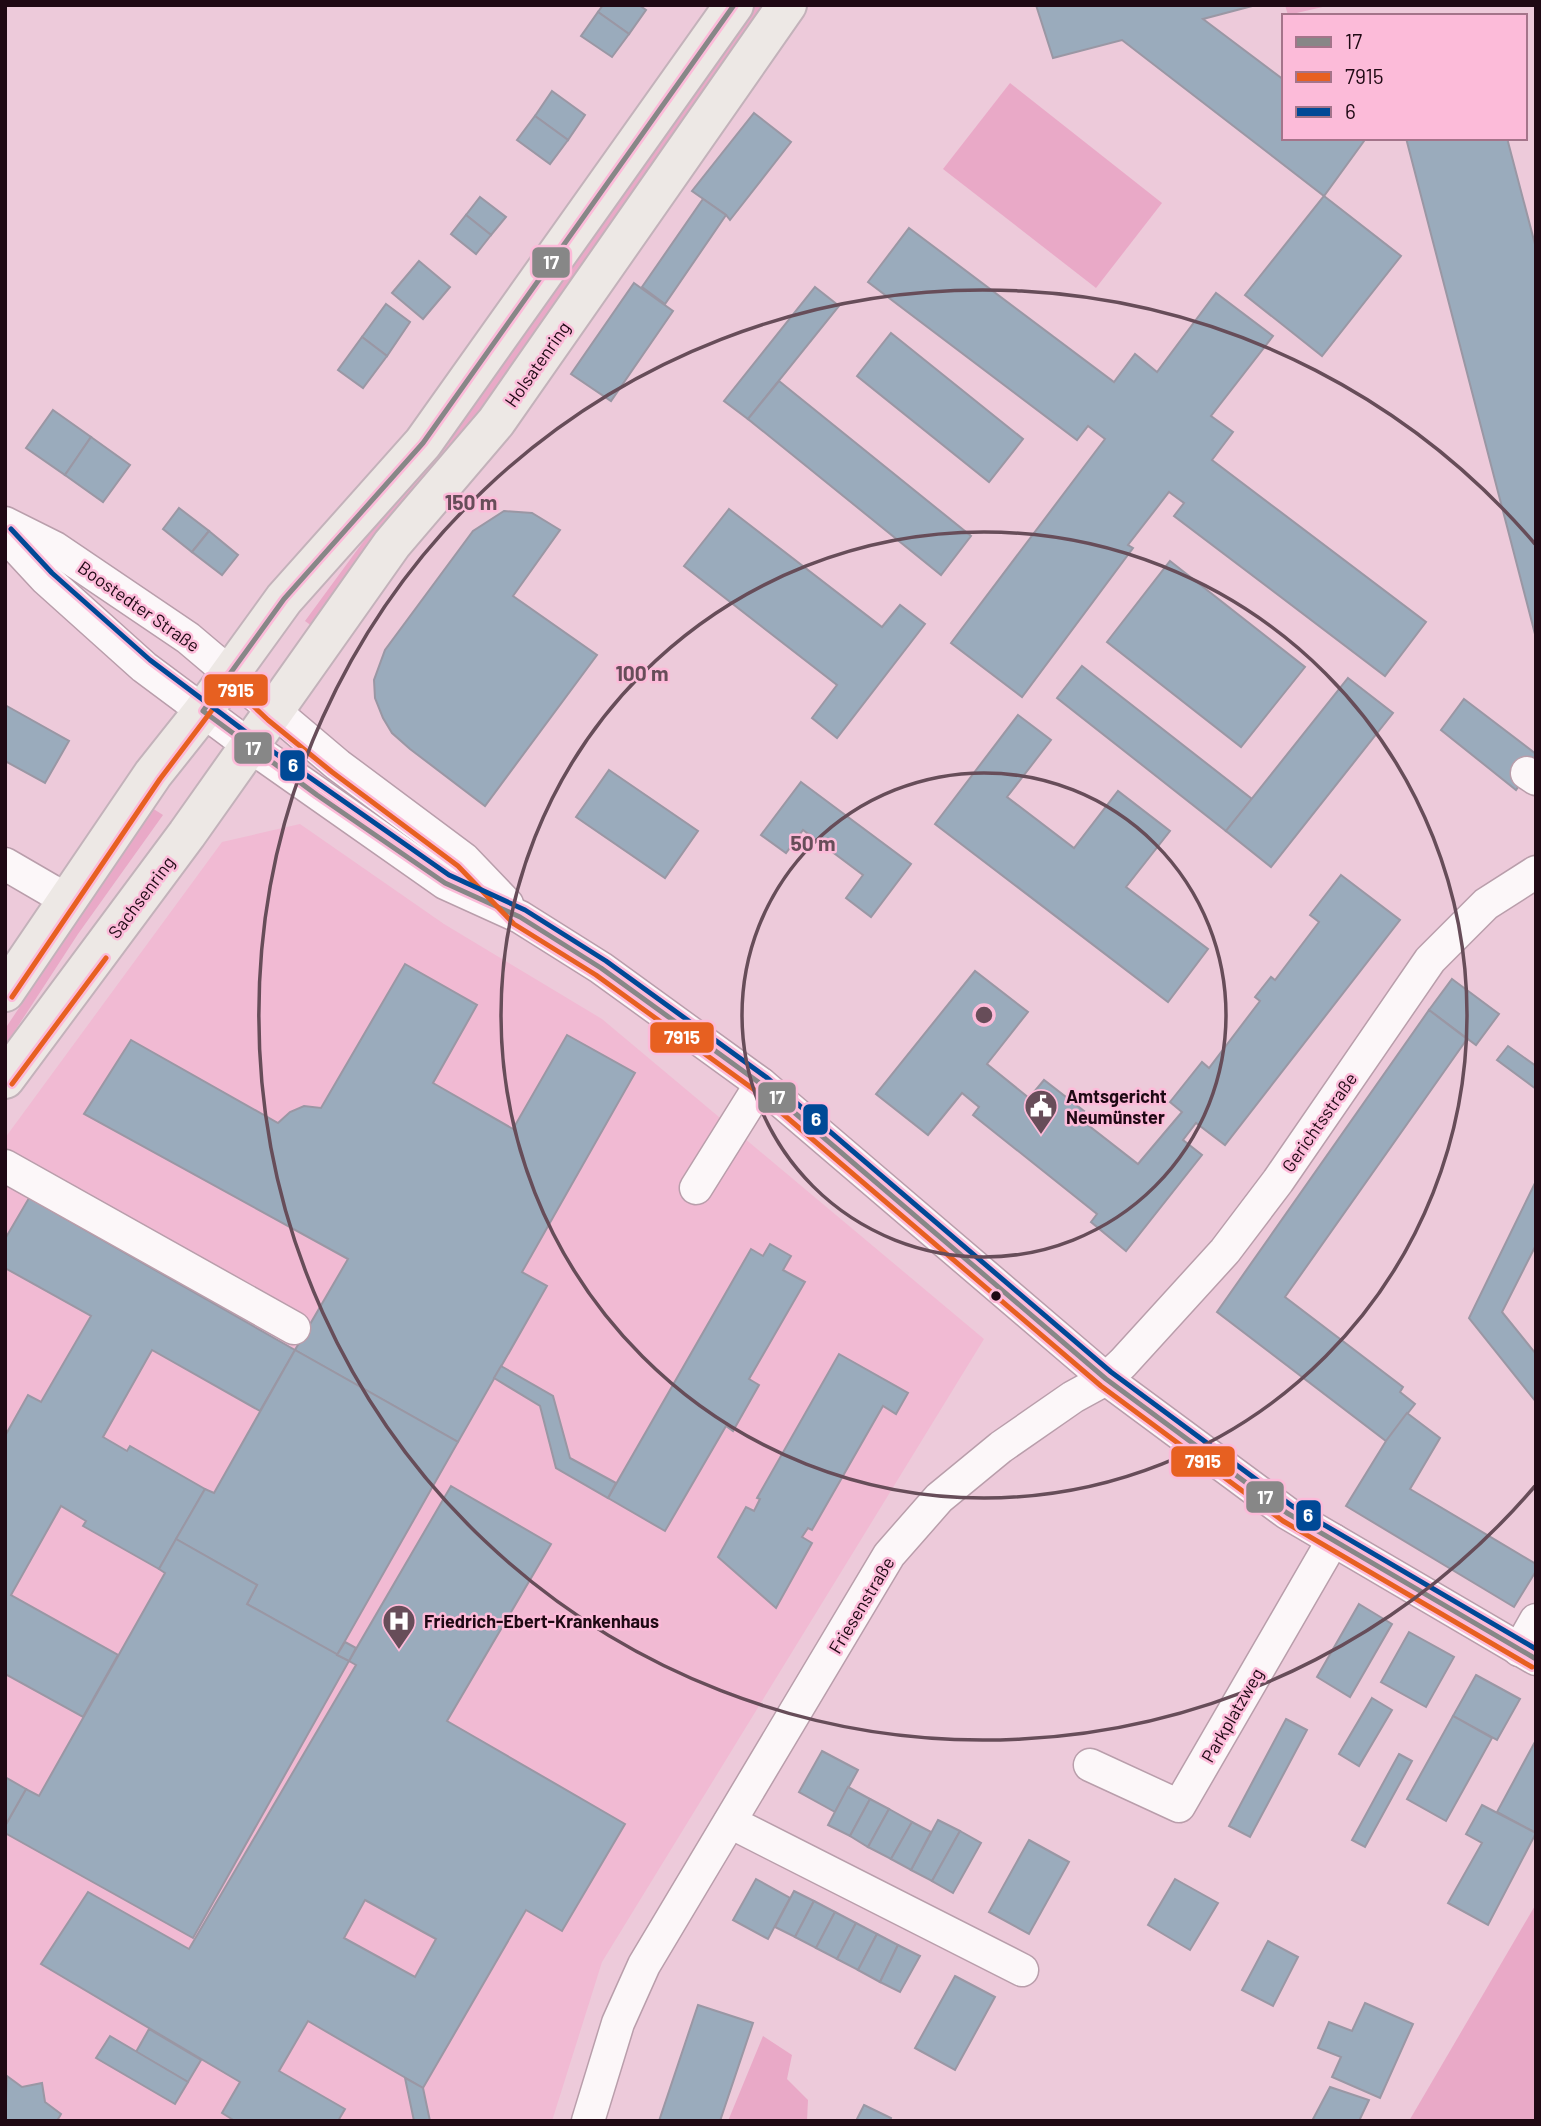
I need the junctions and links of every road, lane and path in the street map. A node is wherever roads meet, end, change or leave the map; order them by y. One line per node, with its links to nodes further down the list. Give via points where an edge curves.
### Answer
1 (734, 5): 5 (main road, via 423,443 284,599)
2 (787, 5): 7 (main road, Holsatenring, via 496,422 392,544)
3 (5, 523): 5 (street, Boostedter Straße, via 55,548)
4 (5, 535): 6 (street, Boostedter Straße, via 46,579 144,667)
5 (230, 671): 6 (main road); 7 (street, Boostedter Straße)
6 (203, 711): 8 (street, Boostedter Straße); 11 (main road, via 152,774)
7 (274, 713): 8 (main road, Sachsenring); 12 (street, Boostedter Straße, via 464,859)
8 (250, 746): 12 (street, Boostedter Straße, via 445,883); 14 (main road, Sachsenring)
9 (5, 864): 11 (street)
10 (1536, 872): 19 (street, Gerichtsstraße, via 1486,904 1430,960 1226,1251)
11 (67, 900): 13 (main road)
12 (520, 917): 15 (street, Boostedter Straße, via 601,968)
13 (5, 992)
14 (5, 1079)
15 (761, 1084): 17 (street); 19 (street, Boostedter Straße)
16 (5, 1166): 18 (street)
17 (696, 1188)
18 (294, 1328)
19 (1106, 1379): 20 (street, Boostedter Straße, via 1287,1513); 24 (street, Friesenstraße, via 1001,1447 939,1499 889,1555)
20 (1333, 1540): 22 (street, Boostedter Straße); 23 (street, Parkplatzweg, via 1179,1806)
21 (1536, 1620): 22 (street)
22 (1527, 1655)
23 (1090, 1765)
24 (730, 1822): 25 (street); 26 (street, Friesenstraße, via 644,1965 618,2023)
25 (1022, 1970)
26 (587, 2121)

